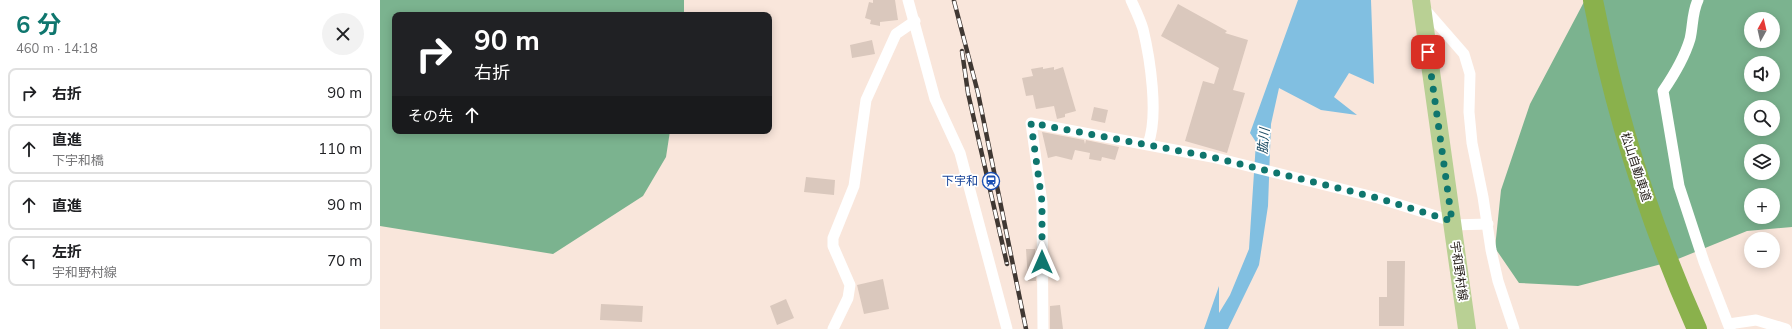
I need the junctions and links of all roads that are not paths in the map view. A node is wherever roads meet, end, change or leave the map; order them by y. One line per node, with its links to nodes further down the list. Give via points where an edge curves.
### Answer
1 (908, 0): 6 (street)
2 (1131, 0): 7 (street, via 1143,28 1154,95 1152,136)
3 (1594, 0): 16 (highway, 松山自動車道, via 1616,102 1636,169 1663,247)
4 (1698, 0): 10 (street, via 1690,39 1677,70 1663,91 1679,186 1704,262)
5 (1421, 3): 8 (main road, 宇和野村線); 9 (street, via 1464,54 1470,74 1469,112 1472,143)
6 (915, 21): 11 (street, via 896,34 866,100 854,186 833,238 833,246 850,285 848,298); 12 (street, via 935,99 960,153)
7 (1148, 144): 8 (street, via 1350,190); 13 (street, via 1031,123 1042,202)
8 (1452, 223): 9 (street); 14 (main road, 宇和野村線)
9 (1488, 224): 15 (street, via 1498,281)
10 (1730, 327): 17 (street, via 1756,320)
11 (833, 329)
12 (1007, 329)
13 (1043, 329)
14 (1467, 329)
15 (1514, 329)
16 (1697, 329)
17 (1786, 329)

